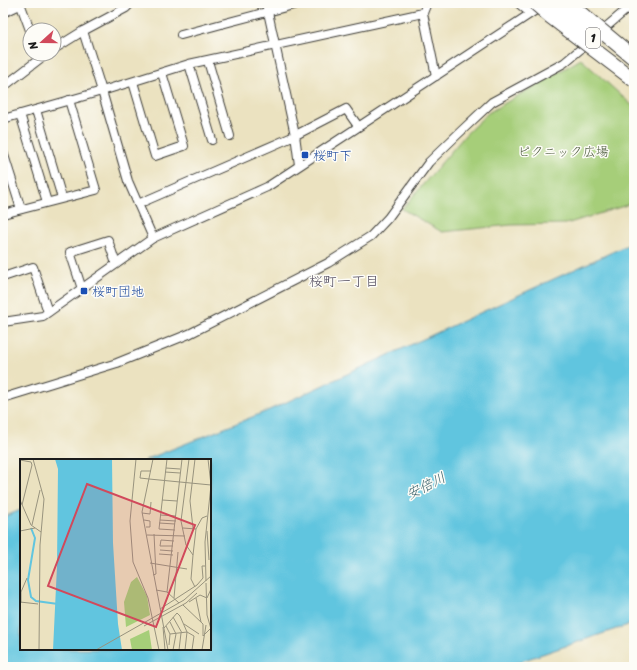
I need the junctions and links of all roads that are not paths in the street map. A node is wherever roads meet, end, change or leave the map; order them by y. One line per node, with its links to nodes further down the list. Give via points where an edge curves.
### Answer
1 (131, 3): 16 (street)
2 (301, 3): 11 (street)
3 (427, 3): 14 (street)
4 (518, 3): 12 (street)
5 (546, 3): 12 (street)
6 (551, 3): 25 (highway, 1, bridge)
7 (568, 3): 21 (highway, 1, bridge)
8 (582, 3): 20 (highway)
9 (20, 4): 13 (street); 15 (street)
10 (634, 4): 53 (street, via 564,63 492,102 429,162 388,218 371,236 328,263 189,334 117,362)
11 (267, 7): 17 (street); 19 (street)
12 (533, 8): 27 (street); 28 (highway, bridge, via 551,17)
13 (3, 13)
14 (423, 14): 19 (street); 27 (street)
15 (27, 22)
16 (83, 31): 18 (street); 31 (street)
17 (181, 35)
18 (62, 44)
19 (276, 46): 22 (street); 37 (street)
20 (634, 48)
21 (634, 58)
22 (208, 61): 24 (street); 38 (street)
23 (34, 62): 30 (street)
24 (189, 64): 26 (street); 39 (street)
25 (634, 72)
26 (162, 73): 29 (street); 29 (street, via 184,146 154,156)
27 (436, 76): 36 (street)
28 (634, 80)
29 (133, 82): 31 (street)
30 (3, 85)
31 (102, 91): 32 (street); 44 (street, via 128,181)
32 (70, 100): 33 (street); 42 (street, via 96,190)
33 (36, 110): 34 (street); 42 (street)
34 (20, 114): 35 (street); 43 (street)
35 (3, 119)
36 (358, 126): 37 (street, via 346,109); 41 (street)
37 (295, 135): 41 (street); 44 (street)
38 (230, 136)
39 (212, 140)
40 (3, 152): 45 (street)
41 (299, 165): 47 (street, via 267,187)
42 (62, 198): 43 (street)
43 (47, 202): 45 (street)
44 (138, 204): 47 (street)
45 (21, 209): 46 (street)
46 (3, 214)
47 (153, 238): 48 (street)
48 (116, 264): 50 (street); 50 (street, via 108,240 70,252)
49 (3, 277): 51 (street, via 33,267)
50 (82, 289): 51 (street)
51 (48, 312): 52 (street, via 43,316)
52 (3, 322)
53 (3, 398)

